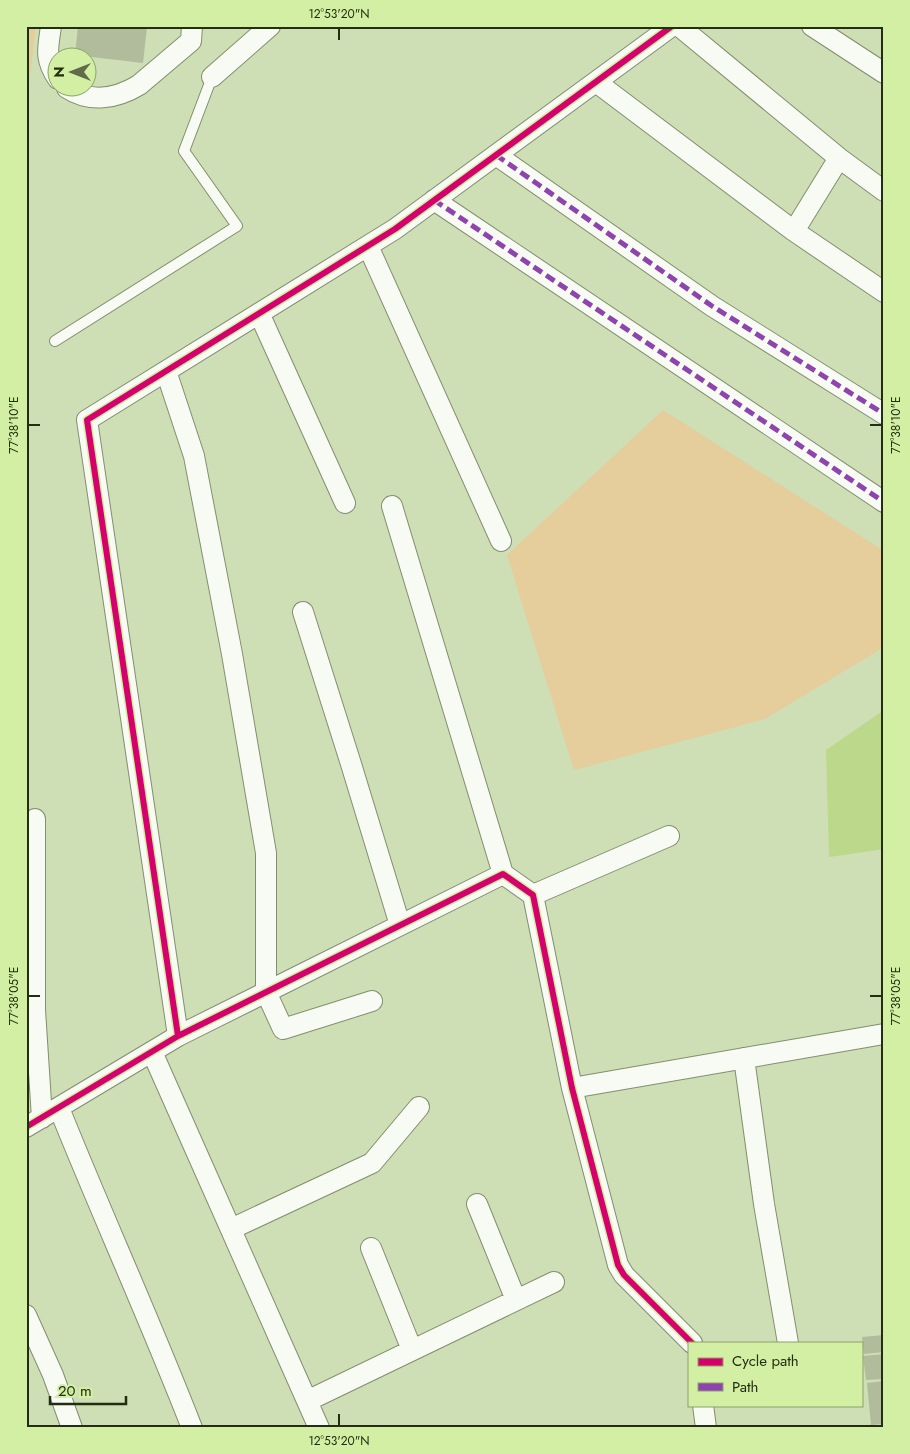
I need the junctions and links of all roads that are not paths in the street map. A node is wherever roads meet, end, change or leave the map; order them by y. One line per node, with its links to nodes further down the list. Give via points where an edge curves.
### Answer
1 (51, 26): 7 (street)
2 (192, 26): 11 (street, via 191,41 139,85 125,93)
3 (270, 26): 9 (street)
4 (672, 26): 10 (street)
5 (679, 26): 13 (street)
6 (812, 26): 8 (street)
7 (48, 48)
8 (884, 73)
9 (212, 76): 20 (lane, via 184,151 236,226)
10 (596, 82): 12 (street); 16 (street)
11 (98, 98)
12 (496, 155): 15 (street); 22 (street, via 712,306)
13 (839, 158): 14 (street); 16 (street)
14 (884, 191)
15 (434, 200): 17 (street); 23 (street)
16 (794, 231): 18 (street)
17 (368, 246): 19 (street); 26 (street)
18 (884, 292)
19 (259, 313): 21 (street); 24 (street)
20 (55, 341)
21 (166, 371): 33 (street, via 194,456 266,853); 36 (street, via 87,420)
22 (884, 414)
23 (884, 502)
24 (345, 503)
25 (392, 506): 30 (street)
26 (501, 541)
27 (303, 612): 32 (street)
28 (35, 819): 41 (street, via 35,1010)
29 (669, 836): 31 (street)
30 (503, 874): 31 (street); 32 (street)
31 (533, 895): 39 (street)
32 (400, 926): 33 (street)
33 (266, 992): 34 (street, via 283,1029); 36 (street)
34 (372, 1001)
35 (884, 1034): 38 (street)
36 (178, 1036): 37 (street)
37 (152, 1052): 41 (street); 43 (street)
38 (744, 1058): 39 (street); 49 (street, via 764,1204)
39 (572, 1088): 48 (street, via 618,1265 624,1276)
40 (419, 1107): 43 (street, via 372,1163)
41 (42, 1117): 54 (street, via 91,1187)
42 (477, 1204): 46 (street)
43 (231, 1229): 51 (street)
44 (371, 1248): 50 (street)
45 (554, 1282): 46 (street)
46 (516, 1300): 50 (street)
47 (27, 1318): 53 (street, via 53,1375)
48 (691, 1342)
49 (788, 1342)
50 (412, 1350): 51 (street)
51 (307, 1401): 55 (street)
52 (703, 1406): 56 (street)
53 (71, 1427)
54 (192, 1428)
55 (319, 1428)
56 (706, 1428)

